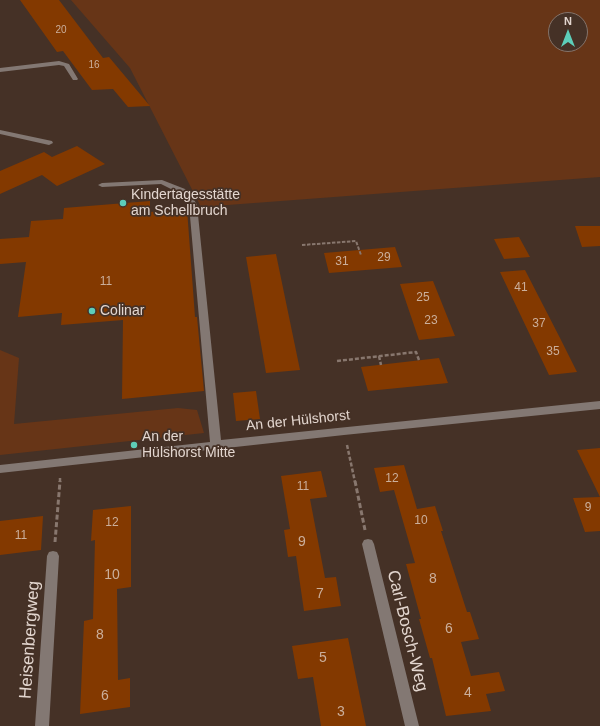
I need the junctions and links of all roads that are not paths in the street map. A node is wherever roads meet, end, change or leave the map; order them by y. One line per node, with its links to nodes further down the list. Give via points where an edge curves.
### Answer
1 (0, 70): 2 (street, via 59,63 68,65)
2 (75, 79)
3 (0, 132): 4 (street)
4 (49, 143)
5 (102, 185): 7 (street, via 162,182 182,192 193,206)
6 (600, 405): 7 (street, An der Hülshorst)
7 (216, 445): 8 (street, An der Hülshorst)
8 (0, 469)
9 (368, 544): 12 (street, Carl-Bosch-Weg)
10 (53, 556): 11 (street, Heisenbergweg)
11 (42, 726)
12 (412, 726)

